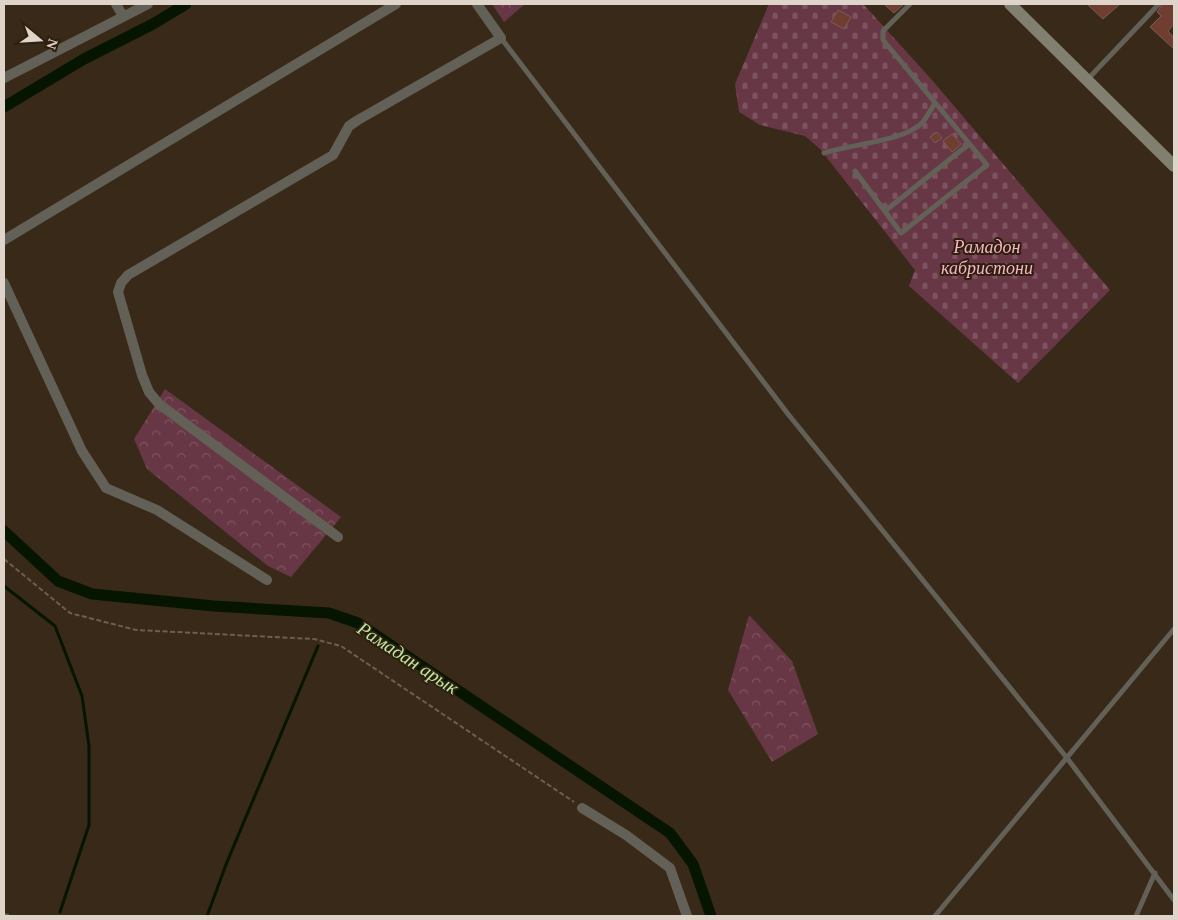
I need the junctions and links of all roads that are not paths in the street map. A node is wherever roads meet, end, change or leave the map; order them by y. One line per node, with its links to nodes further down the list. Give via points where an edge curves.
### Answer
1 (116, 4): 8 (street)
2 (148, 4): 8 (street)
3 (396, 4): 18 (street)
4 (477, 4): 9 (street)
5 (910, 4): 12 (lane, via 883,31 883,40)
6 (1010, 4): 11 (main road)
7 (1160, 4): 11 (lane)
8 (123, 16): 10 (street)
9 (501, 38): 20 (street, via 358,120 349,126 333,155 128,275 118,292 146,384 159,404); 23 (lane, via 788,414)
10 (4, 78)
11 (1086, 80): 15 (main road)
12 (935, 103): 13 (lane); 14 (lane, via 922,122 911,130)
13 (969, 144): 17 (lane); 17 (lane, via 987,166 901,233)
14 (824, 153)
15 (1174, 166)
16 (855, 171): 17 (lane)
17 (885, 211)
18 (4, 240)
19 (4, 283): 21 (street, via 82,452 106,488 157,510)
20 (338, 537)
21 (267, 580)
22 (1174, 629): 23 (lane)
23 (1067, 758): 25 (lane); 28 (lane)
24 (582, 808): 27 (street, via 670,868)
25 (1155, 874): 26 (lane); 29 (lane)
26 (1174, 900)
27 (687, 916)
28 (935, 916)
29 (1136, 916)

